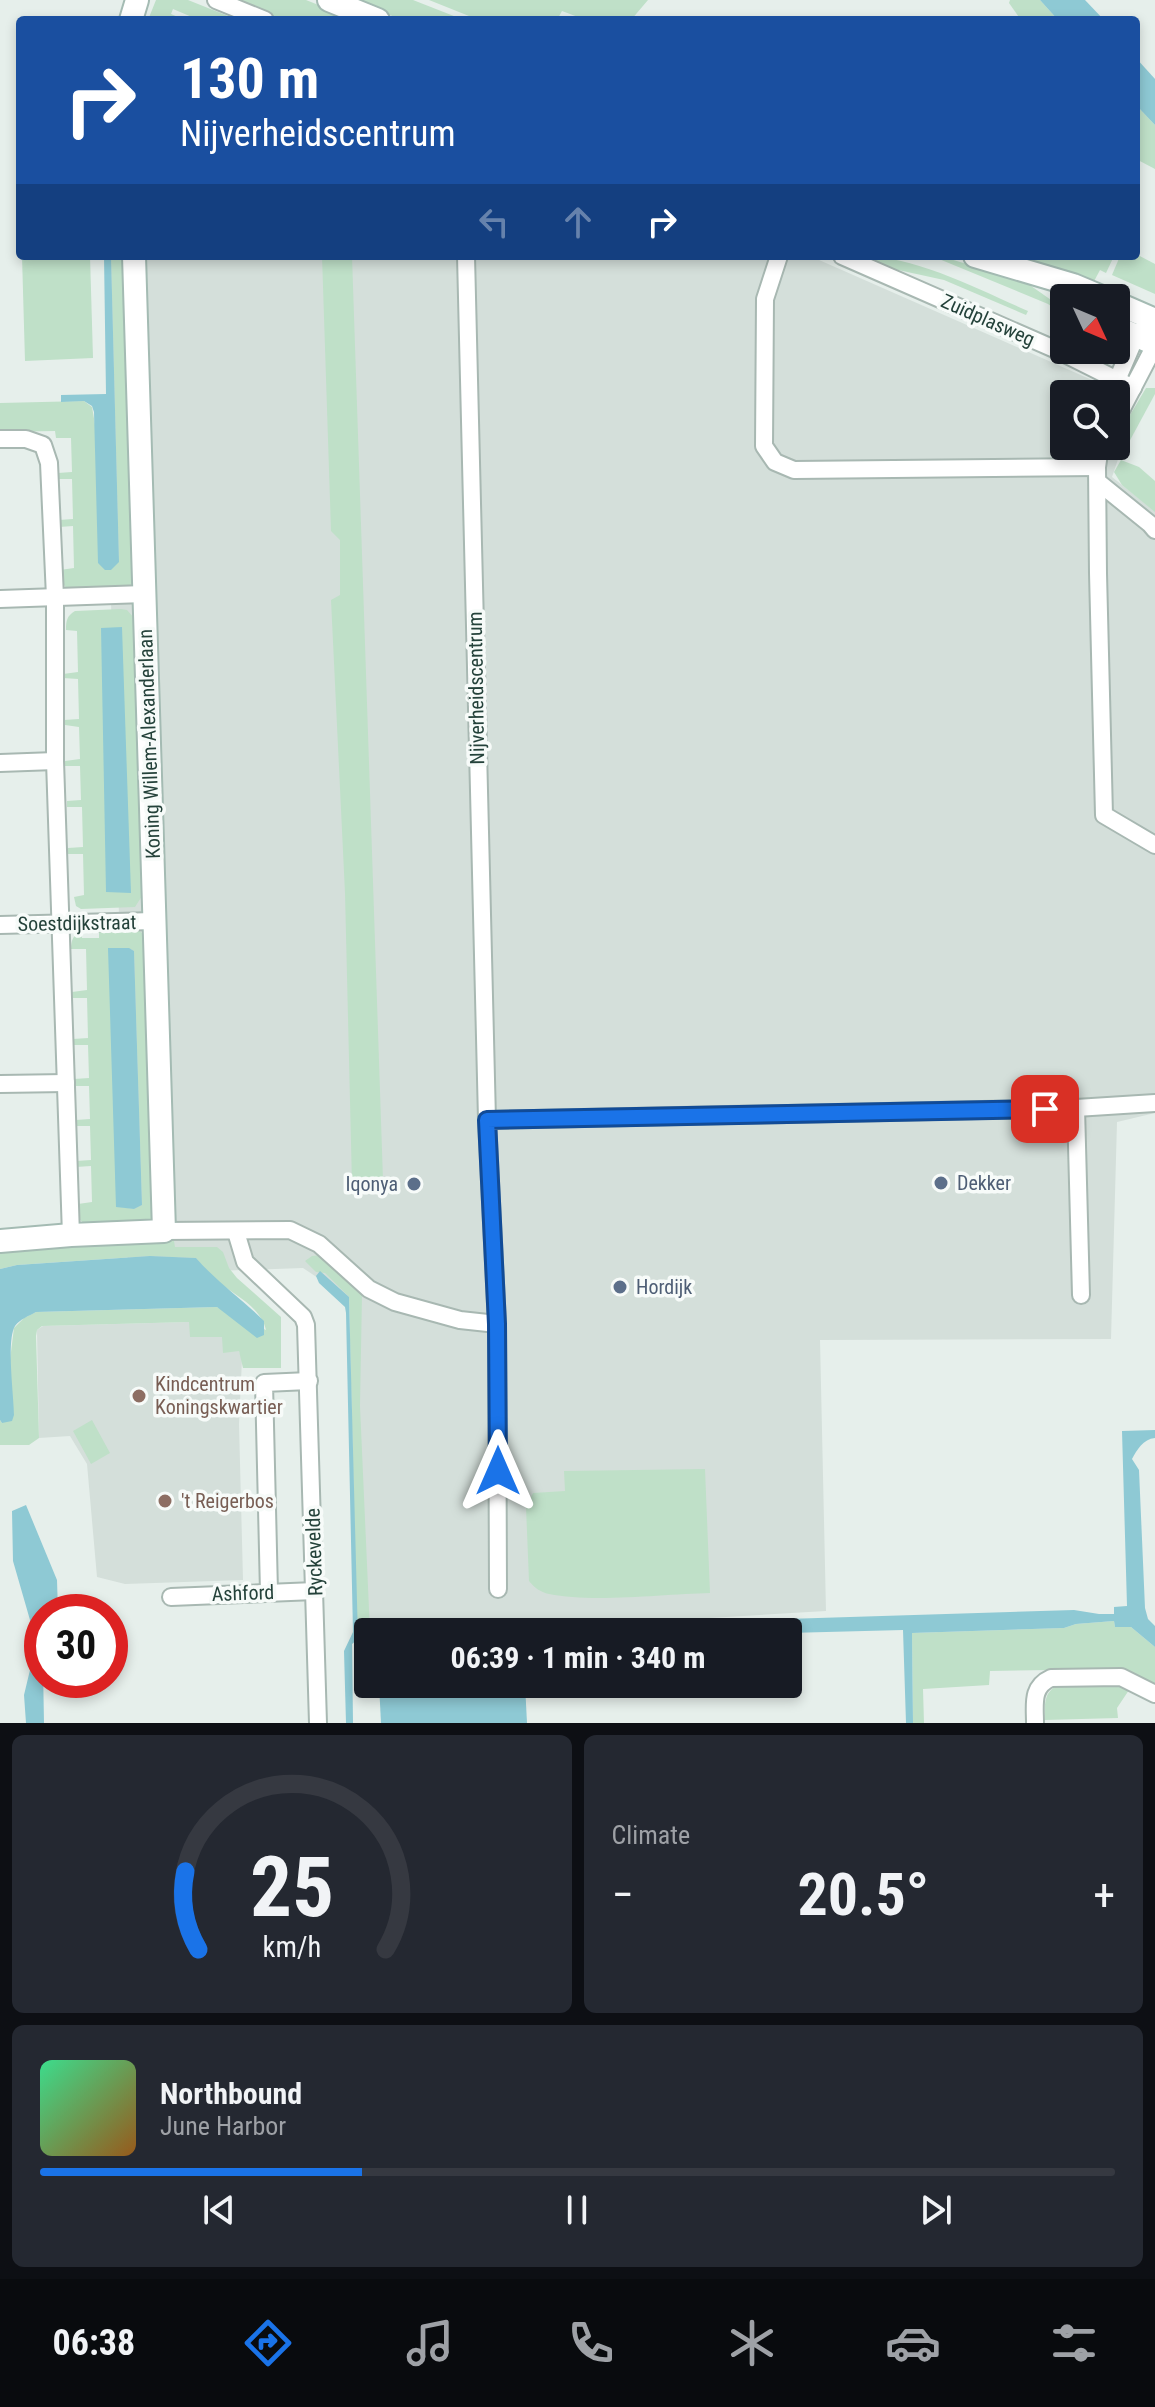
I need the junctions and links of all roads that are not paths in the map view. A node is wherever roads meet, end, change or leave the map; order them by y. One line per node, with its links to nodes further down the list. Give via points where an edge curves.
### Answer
1 (216, 0): 3 (street)
2 (329, 0): 4 (street)
3 (255, 16)
4 (368, 16)
5 (134, 260): 25 (street, Koning Willem-Alexanderlaan)
6 (466, 260): 38 (street, Nijverheidscentrum)
7 (778, 260): 23 (street, via 765,299 764,446 775,462 794,470)
8 (851, 260): 16 (street, Zuidplasweg, via 1059,351)
9 (988, 260): 10 (street)
10 (1035, 275): 11 (street); 12 (street)
11 (1069, 284)
12 (1050, 288)
13 (1130, 309): 14 (street)
14 (1154, 319): 15 (street)
15 (1141, 338): 17 (street); 19 (street)
16 (1102, 380)
17 (1117, 380)
18 (1130, 388): 19 (street, Zuidplasweg)
19 (1133, 388): 20 (street)
20 (1130, 394)
21 (0, 439): 26 (street, via 43,445 49,463)
22 (1099, 460): 23 (street)
23 (1098, 474): 24 (street); 30 (street, via 1104,815)
24 (1155, 530)
25 (144, 594): 26 (street); 31 (street, Koning Willem-Alexanderlaan)
26 (55, 597): 27 (street); 28 (street)
27 (0, 599)
28 (55, 761): 29 (street); 32 (street)
29 (0, 763)
30 (1155, 845)
31 (154, 921): 32 (street, Soestdijkstraat); 39 (street, Koning Willem-Alexanderlaan)
32 (62, 923): 33 (street, Soestdijkstraat); 34 (street)
33 (0, 925)
34 (66, 1083): 35 (street); 41 (street)
35 (0, 1084)
36 (1155, 1103): 37 (street)
37 (1076, 1108): 38 (street); 43 (street)
38 (487, 1120): 44 (street, Nijverheidscentrum)
39 (164, 1231): 40 (street); 41 (street)
40 (236, 1232): 44 (street, via 290,1230 319,1244 369,1289 395,1302); 45 (street, Ryckevelde, via 245,1262 303,1317)
41 (71, 1235): 42 (street)
42 (0, 1241)
43 (1081, 1295)
44 (497, 1324): 46 (street, Nijverheidscentrum)
45 (309, 1381): 47 (street, Ryckevelde); 48 (street, via 264,1383)
46 (498, 1589)
47 (315, 1591): 48 (street, Ashford); 51 (street, Ryckevelde)
48 (269, 1592): 49 (street, Ashford)
49 (171, 1597)
50 (1155, 1694): 52 (street, via 1121,1677 1051,1678 1035,1691)
51 (318, 1723)
52 (1035, 1723)

